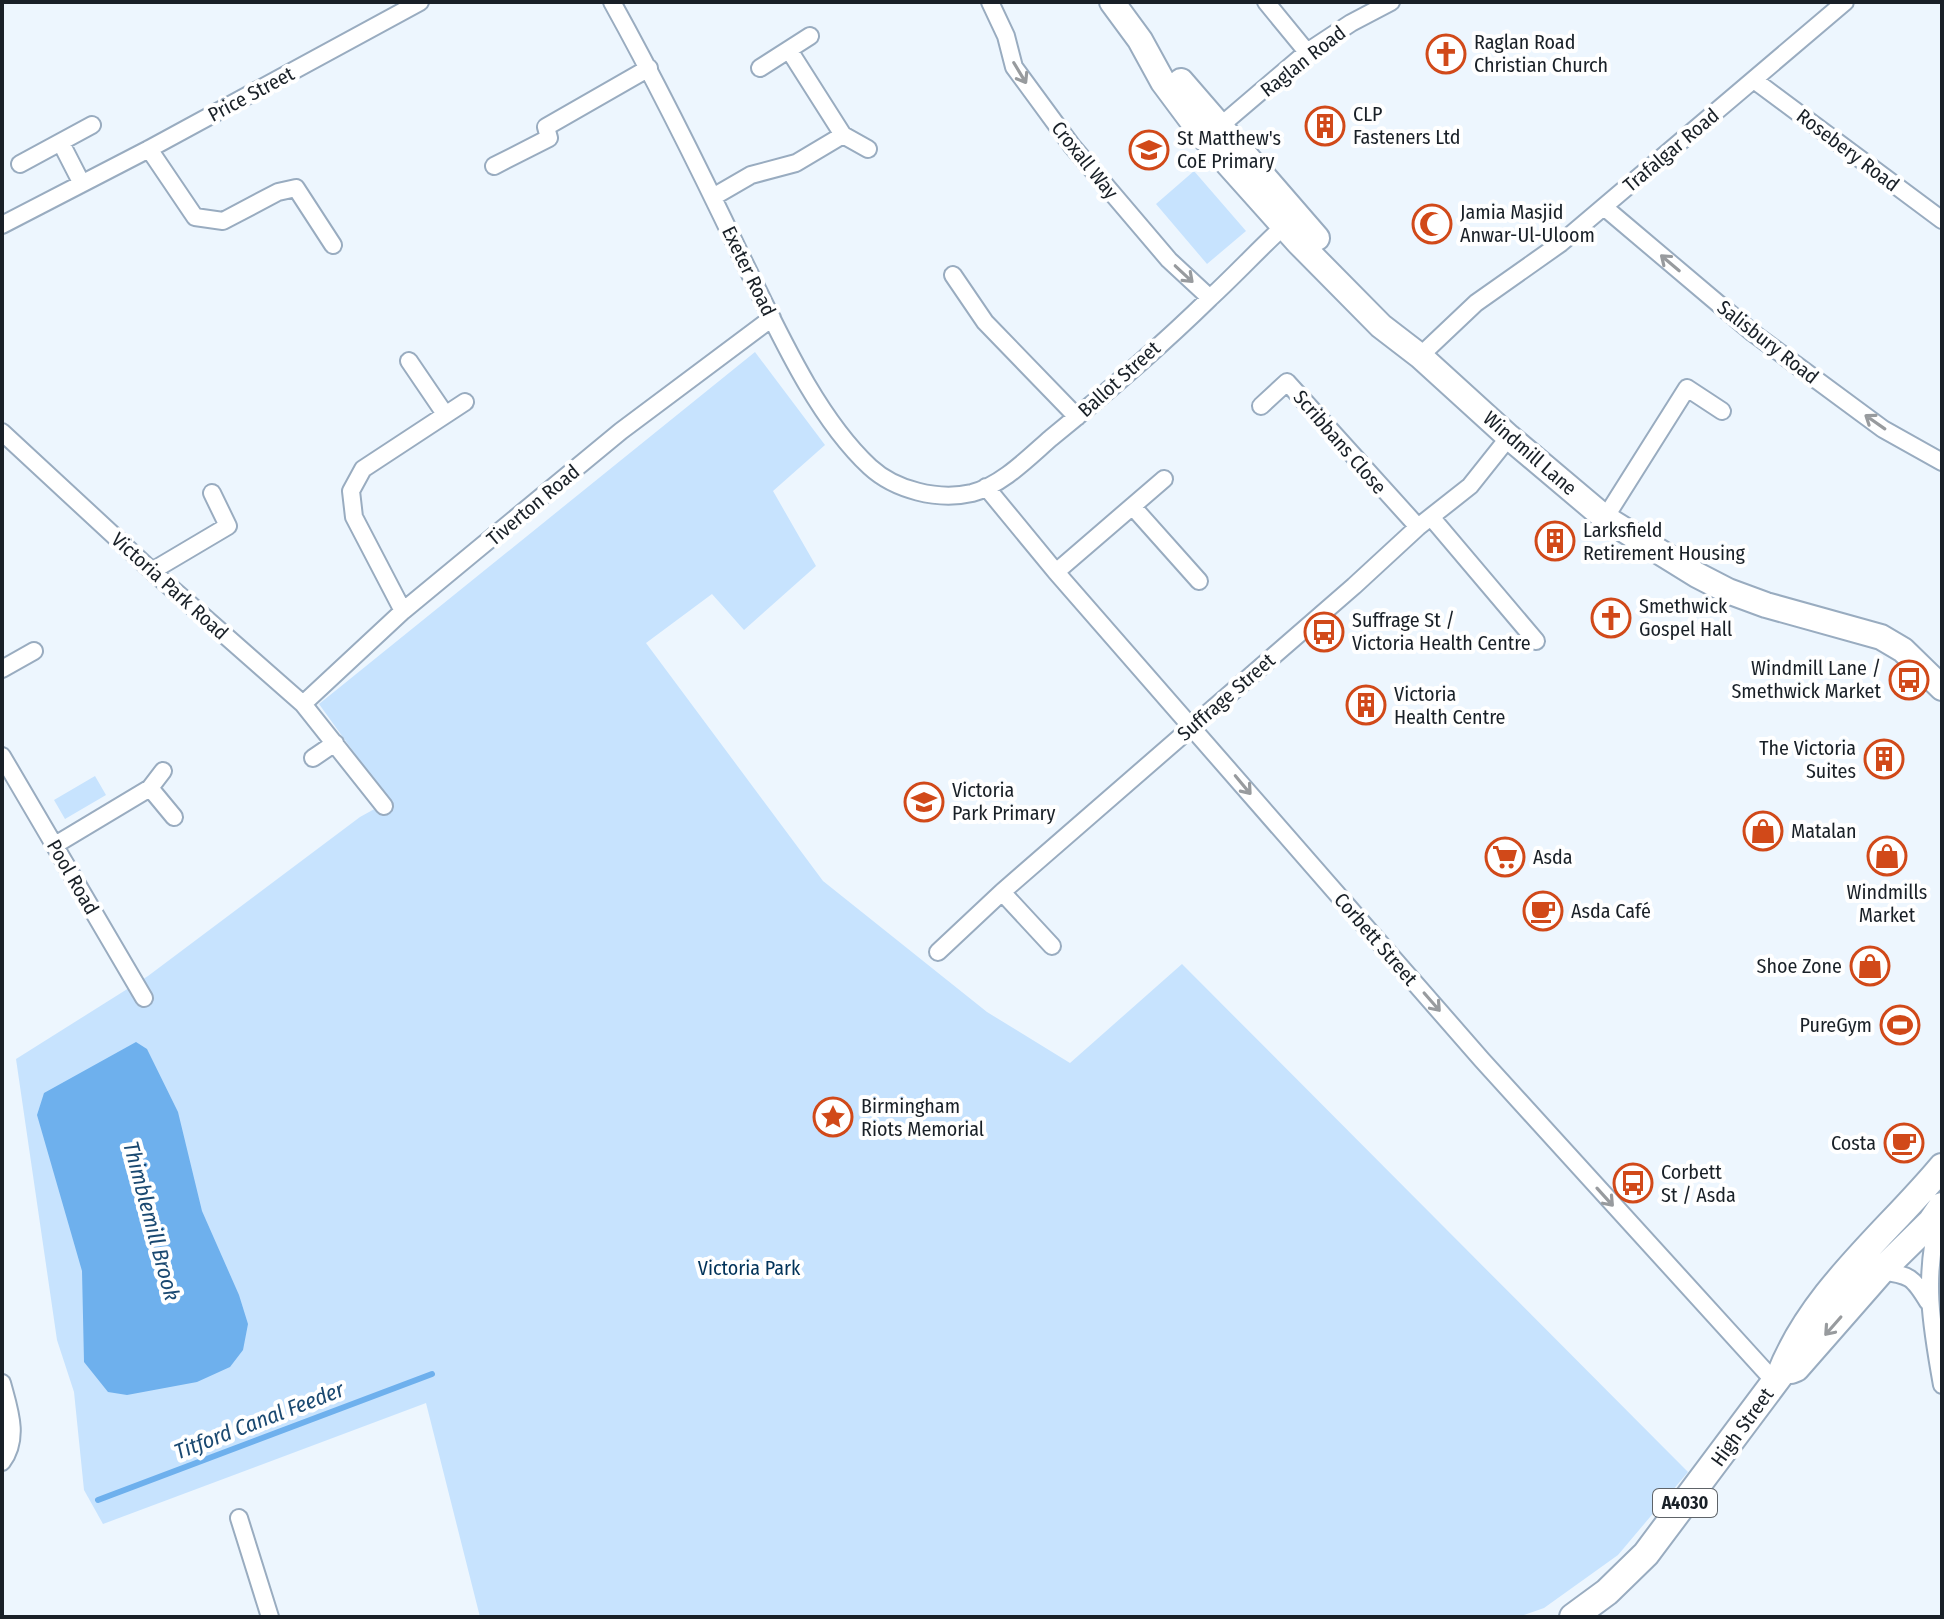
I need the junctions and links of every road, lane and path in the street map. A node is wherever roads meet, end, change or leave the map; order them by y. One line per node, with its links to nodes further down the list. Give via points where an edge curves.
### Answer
1 (420, 2): 18 (street, Price Street)
2 (612, 2): 11 (street, Exeter Road)
3 (990, 2): 30 (street, Croxall Way, one-way to 30, via 1014,67 1072,146 1169,260)
4 (1112, 2): 15 (main road, Windmill Lane, via 1140,40 1164,61)
5 (1266, 2): 10 (street)
6 (1391, 2): 10 (street, Raglan Road)
7 (1845, 2): 13 (street, Trafalgar Road)
8 (810, 36): 9 (street)
9 (789, 50): 12 (street); 16 (street)
10 (1307, 52): 15 (street, Raglan Road)
11 (649, 68): 21 (street, via 546,127 549,138); 23 (street, Exeter Road)
12 (760, 68)
13 (1754, 80): 24 (street, Trafalgar Road); 25 (street, Rosebery Road)
14 (92, 125): 17 (street)
15 (1212, 132): 27 (main road, Windmill Lane, via 1238,175); 27 (main road, Windmill Lane, via 1271,185)
16 (843, 135): 19 (street); 23 (street, via 796,163 751,175)
17 (61, 143): 20 (street); 22 (street)
18 (149, 149): 22 (street, Price Street); 28 (street, via 195,217 223,221 296,188)
19 (868, 149)
20 (20, 164)
21 (494, 166)
22 (81, 182): 26 (street, Price Street)
23 (713, 197): 31 (street, Exeter Road)
24 (1604, 207): 32 (street, Trafalgar Road, via 1476,303); 41 (street, Salisbury Road, one-way to 24, via 1883,429 1753,333)
25 (1942, 220)
26 (2, 225)
27 (1294, 225): 30 (street, Ballot Street); 32 (main road, Windmill Lane, via 1381,326)
28 (333, 245)
29 (953, 275): 38 (street, via 985,322)
30 (1210, 298): 38 (street, Ballot Street)
31 (772, 318): 45 (street, Exeter Road, via 822,408 855,452 889,481); 52 (street, Tiverton Road, via 621,431)
32 (1420, 356): 40 (main road, Windmill Lane)
33 (409, 361): 37 (street)
34 (465, 402): 37 (street)
35 (1261, 406): 48 (street, Scribbans Close, via 1287,382)
36 (1722, 411): 47 (street, via 1687,388)
37 (445, 414): 52 (street, via 363,469 351,491 354,517)
38 (1077, 417): 43 (street, Ballot Street)
39 (2, 432): 49 (street, Victoria Park Road)
40 (1509, 437): 47 (main road, Windmill Lane); 48 (street, Suffrage Street, via 1470,486)
41 (1942, 462)
42 (1164, 479): 46 (street)
43 (986, 487): 45 (street, Ballot Street, via 972,493); 50 (street, Corbett Street)
44 (212, 493): 49 (street, via 228,526)
45 (934, 494)
46 (1133, 507): 50 (street); 51 (street)
47 (1605, 518): 56 (main road, Windmill Lane, via 1728,591 1881,637 1903,650)
48 (1424, 522): 53 (street); 58 (street, Suffrage Street)
49 (152, 571): 57 (street, Victoria Park Road)
50 (1056, 572): 58 (street, Corbett Street)
51 (1199, 581)
52 (403, 611): 57 (street, Tiverton Road)
53 (1536, 641)
54 (34, 651): 55 (street)
55 (3, 666)
56 (1942, 688)
57 (303, 704): 59 (street, Victoria Park Road)
58 (1192, 725): 67 (street, Suffrage Street); 76 (street, Corbett Street, one-way to 76, via 1492,1071)
59 (335, 743): 61 (street); 64 (street, Victoria Park Road)
60 (2, 756): 66 (street, Pool Road)
61 (313, 758)
62 (163, 771): 63 (street)
63 (150, 788): 65 (street); 66 (street)
64 (384, 806)
65 (174, 817)
66 (55, 845): 70 (street, Pool Road)
67 (1002, 892): 68 (street); 69 (street, Suffrage Street)
68 (1052, 946)
69 (938, 952)
70 (144, 998)
71 (1942, 1167): 73 (main road)
72 (1942, 1206): 73 (main road, via 1907,1223); 74 (main road, A4030, via 1931,1222); 75 (street, via 1930,1250)
73 (1894, 1222): 74 (main road, via 1893,1252)
74 (1870, 1265): 75 (street, via 1915,1281); 76 (main road, High Street / A4030, via 1796,1368)
75 (1929, 1303): 78 (street)
76 (1778, 1379): 82 (main road, High Street / A4030, via 1646,1554)
77 (2, 1383): 79 (street, via 13,1436)
78 (1942, 1385)
79 (2, 1462)
80 (239, 1518): 81 (street)
81 (270, 1617)
82 (1573, 1617)

